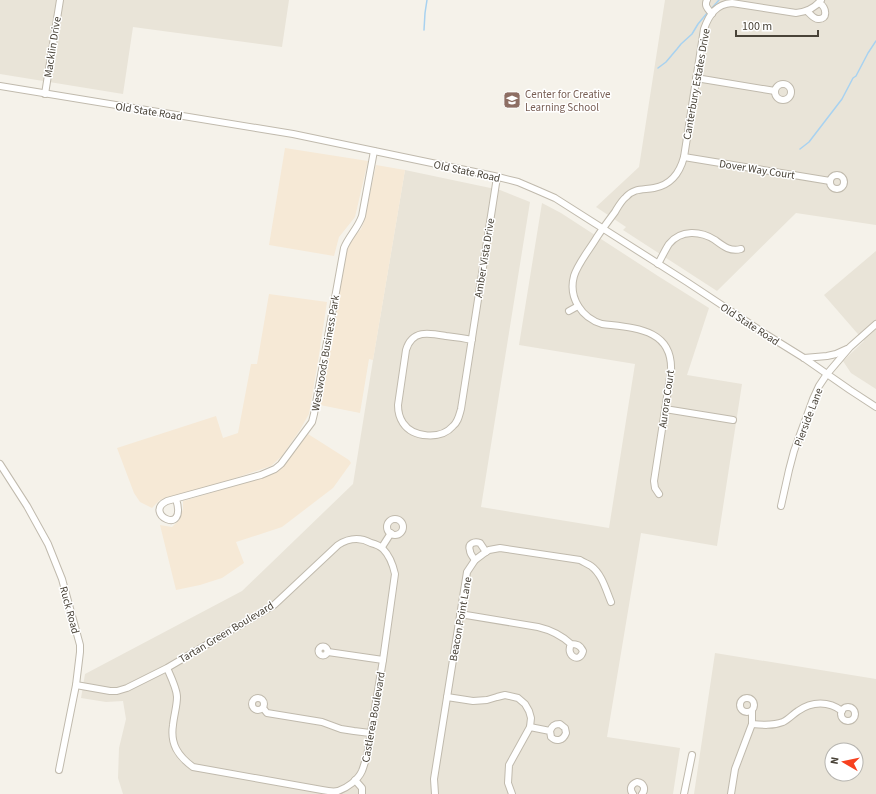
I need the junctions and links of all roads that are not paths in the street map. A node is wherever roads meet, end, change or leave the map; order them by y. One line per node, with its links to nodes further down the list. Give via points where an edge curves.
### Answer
1 (60, 0): 10 (street, Macklin Drive)
2 (707, 0): 6 (street, via 706,6)
3 (820, 1): 5 (street); 5 (street, via 825,9 822,18 818,20)
4 (720, 2): 5 (street, Canterbury Estates Drive, via 796,13); 6 (street, Canterbury Estates Drive)
5 (807, 11)
6 (712, 14): 7 (street, Canterbury Estates Drive, via 704,29)
7 (696, 78): 9 (street); 12 (street, Canterbury Estates Drive)
8 (0, 86): 10 (street, Old State Road)
9 (775, 91)
10 (45, 94): 11 (street, Old State Road, via 293,134)
11 (374, 151): 13 (street, Old State Road); 30 (street, Westwoods Business Park, via 360,223 344,248 312,422 275,469)
12 (684, 157): 14 (street, Dover Way Court); 15 (street, Canterbury Estates Drive, via 677,174 666,183 630,193)
13 (497, 177): 15 (street, Old State Road, via 518,182 555,198); 21 (street, Amber Vista Drive)
14 (830, 181)
15 (603, 228): 17 (street, Old State Road); 18 (street, via 578,267 574,278 573,294)
16 (741, 249): 17 (street, via 729,249 702,234 687,234 672,242)
17 (658, 264): 23 (street, Old State Road)
18 (578, 306): 19 (street); 26 (street, Aurora Court, via 585,315 597,322 648,332 661,340 668,352 671,366)
19 (569, 312)
20 (876, 324): 22 (street, Pierside Lane)
21 (472, 340): 21 (street, Amber Vista Drive, via 461,409 454,425 447,432 435,435 409,430 401,419 398,405 406,350 410,342 416,336 427,333)
22 (850, 347): 23 (street, via 828,356); 24 (street, Pierside Lane)
23 (804, 358): 24 (street, Old State Road)
24 (828, 374): 25 (street, Old State Road); 31 (street, Pierside Lane, via 816,392 796,447)
25 (876, 407)
26 (665, 409): 27 (street); 29 (street, Aurora Court, via 654,481)
27 (733, 420)
28 (0, 464): 42 (street, Ruck Road, via 33,516 62,579 80,645)
29 (659, 494)
30 (176, 499)
31 (781, 506)
32 (391, 534): 33 (street)
33 (382, 547): 40 (street, Castlerea Boulevard, via 391,561 395,574); 41 (street, Tartan Green Boulevard, via 366,540 342,542 274,605)
34 (486, 552): 35 (street, Beacon Point Lane); 35 (street, via 480,543 470,544 469,549); 36 (street, Beacon Point Lane, via 500,548 580,560 597,571)
35 (475, 560): 37 (street, Beacon Point Lane, via 467,572)
36 (611, 602)
37 (460, 614): 38 (street, via 547,629); 43 (street, Beacon Point Lane)
38 (570, 644)
39 (328, 652): 40 (street)
40 (383, 660): 50 (street, Castlerea Boulevard)
41 (167, 668): 42 (street, Tartan Green Boulevard, via 117,691); 54 (street, Castlerea Boulevard, via 177,695 173,726 174,745 186,762 193,767 322,790 338,791)
42 (76, 685): 52 (street, Ruck Road)
43 (447, 697): 48 (street, via 473,701 505,695 518,698 529,710); 57 (street, Beacon Point Lane, via 434,779)
44 (263, 708): 50 (street, via 267,713)
45 (752, 711): 47 (street)
46 (842, 711): 47 (street, via 832,705 812,704 783,722 769,725)
47 (752, 724): 62 (street, via 735,769)
48 (530, 727): 49 (street); 58 (street, via 509,765 508,783)
49 (550, 731)
50 (370, 733): 53 (street, Castlerea Boulevard, via 367,756 360,775)
51 (692, 755): 61 (street)
52 (60, 770)
53 (355, 780): 54 (street, Castlerea Boulevard); 56 (street, via 362,788)
54 (343, 788): 55 (street)
55 (348, 794)
56 (362, 794)
57 (435, 794)
58 (512, 794)
59 (633, 794): 60 (street, via 631,786 637,782 643,785)
60 (642, 794)
61 (684, 794)
62 (731, 794)

